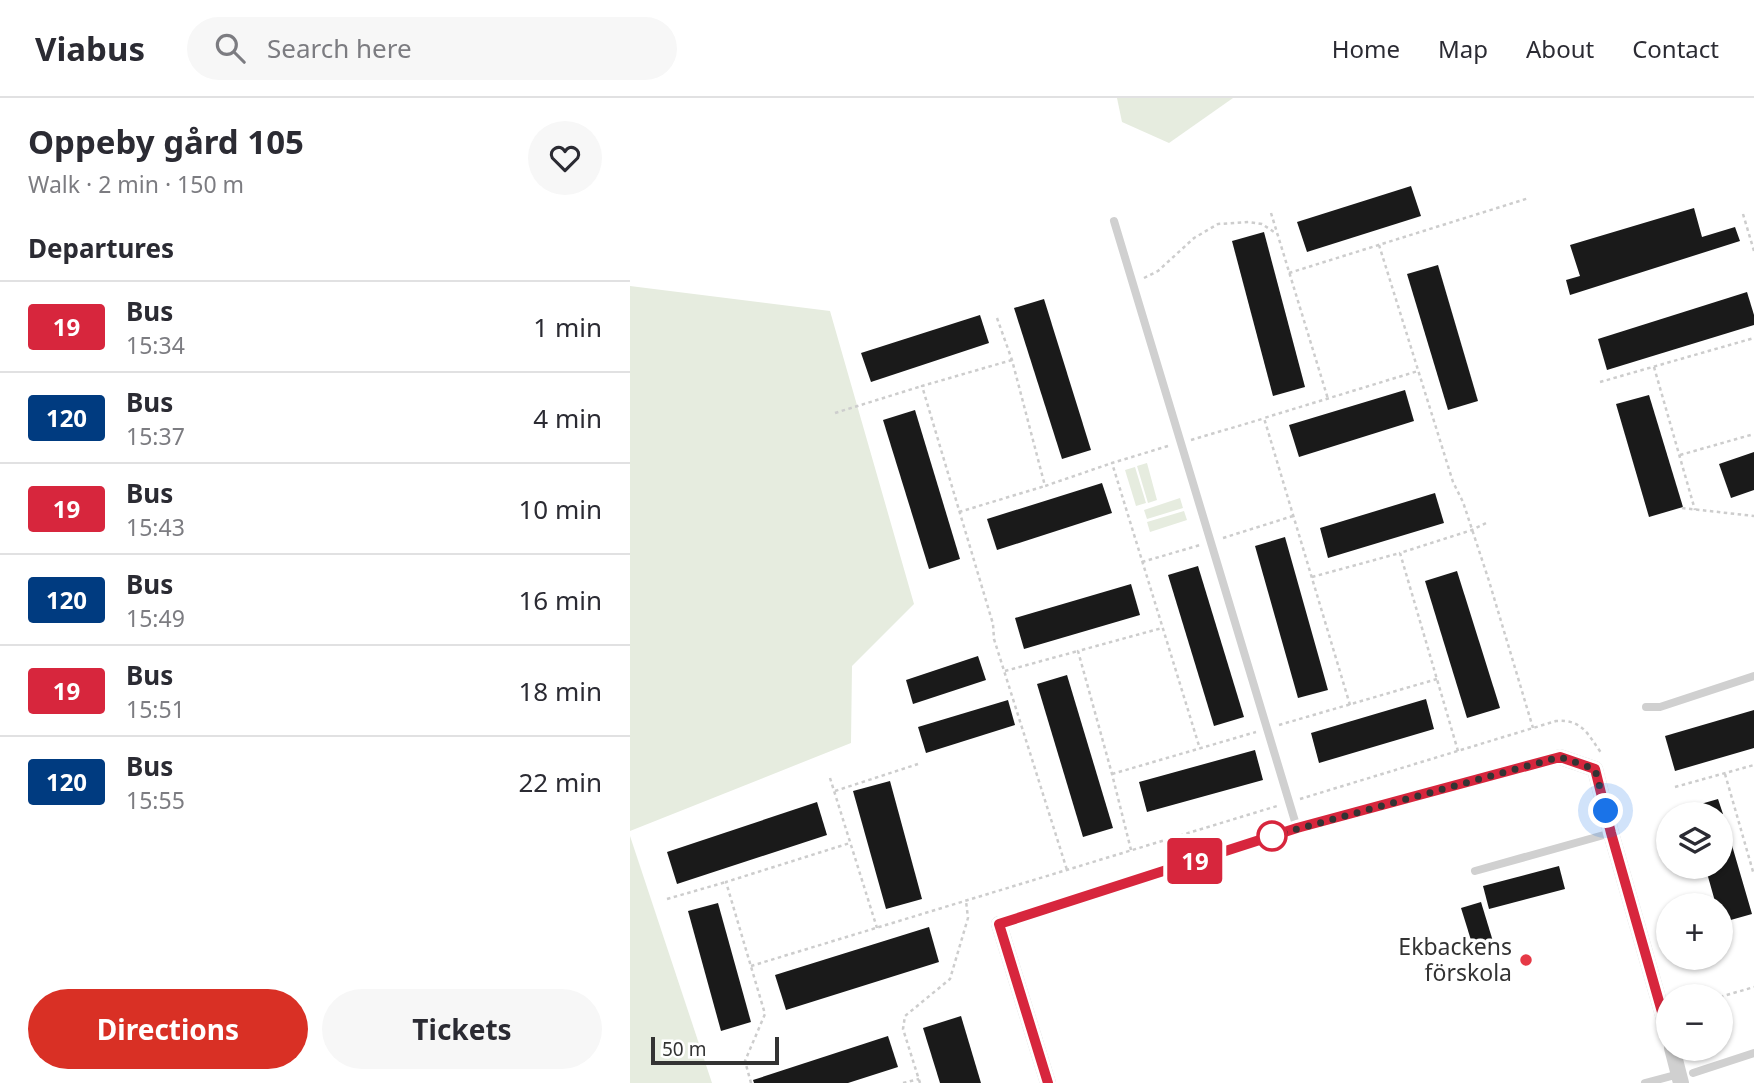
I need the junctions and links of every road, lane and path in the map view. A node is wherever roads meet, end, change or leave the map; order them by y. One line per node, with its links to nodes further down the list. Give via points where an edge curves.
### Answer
1 (1529, 198): 6 (path)
2 (1271, 213): 5 (path)
3 (1743, 214): 7 (path)
4 (1115, 221): 9 (lane)
5 (1277, 234): 8 (path); 9 (path, via 1262,224 1218,224 1194,238 1158,271)
6 (1379, 245): 8 (path); 14 (path)
7 (1754, 251)
8 (1289, 273): 17 (path)
9 (1132, 280): 21 (lane)
10 (998, 318): 12 (path)
11 (1754, 338): 13 (path)
12 (1012, 360): 16 (path); 24 (path)
13 (1654, 367): 15 (path); 22 (path)
14 (1418, 371): 17 (path); 30 (path)
15 (1600, 382)
16 (922, 386): 18 (path); 27 (path)
17 (1328, 399): 19 (path)
18 (835, 413)
19 (1264, 418): 21 (path); 32 (path)
20 (1754, 434): 22 (path)
21 (1181, 443): 23 (path); 50 (lane)
22 (1680, 456): 26 (path)
23 (1112, 463): 24 (path); 33 (path)
24 (1045, 486): 27 (path)
25 (1682, 508): 26 (path)
26 (1695, 510): 28 (path)
27 (960, 512): 35 (path)
28 (1754, 516)
29 (1486, 523): 30 (path)
30 (1472, 530): 31 (path); 39 (path)
31 (1400, 553): 32 (path); 41 (path)
32 (1311, 578): 37 (path)
33 (1163, 628): 34 (path); 40 (path)
34 (1078, 651): 35 (path); 54 (path)
35 (1005, 671): 56 (path)
36 (1754, 676): 38 (lane, via 1660,707)
37 (1350, 705)
38 (1646, 707)
39 (1533, 728): 41 (path); 43 (path, via 1567,720 1580,725)
40 (1200, 748)
41 (1458, 751): 50 (path)
42 (1560, 757): 51 (lane); 52 (street, via 1595,769)
43 (1605, 757)
44 (918, 764): 49 (path)
45 (1754, 765): 46 (path)
46 (1725, 774): 48 (path); 55 (path)
47 (830, 778): 49 (path)
48 (1675, 787)
49 (834, 791): 53 (path)
50 (1289, 802): 51 (lane); 54 (path)
51 (1297, 828): 62 (lane)
52 (1611, 833): 57 (lane); 66 (street)
53 (850, 843): 59 (path); 63 (path)
54 (1131, 850): 56 (path)
55 (1752, 860): 58 (path)
56 (1068, 870): 61 (path)
57 (1475, 871)
58 (1754, 875)
59 (726, 882): 60 (path); 64 (path)
60 (667, 900)
61 (965, 901): 63 (path); 70 (path, via 968,918 950,978 905,1017 903,1029)
62 (999, 924): 73 (street)
63 (877, 928): 64 (path)
64 (751, 966): 71 (path, via 765,1014 745,1062)
65 (1754, 987): 67 (path)
66 (1656, 991)
67 (1733, 993)
68 (1754, 1053): 69 (lane)
69 (1684, 1077): 74 (lane)
70 (919, 1081): 72 (path)
71 (751, 1083)
72 (903, 1083)
73 (1048, 1083)
74 (1645, 1083)

